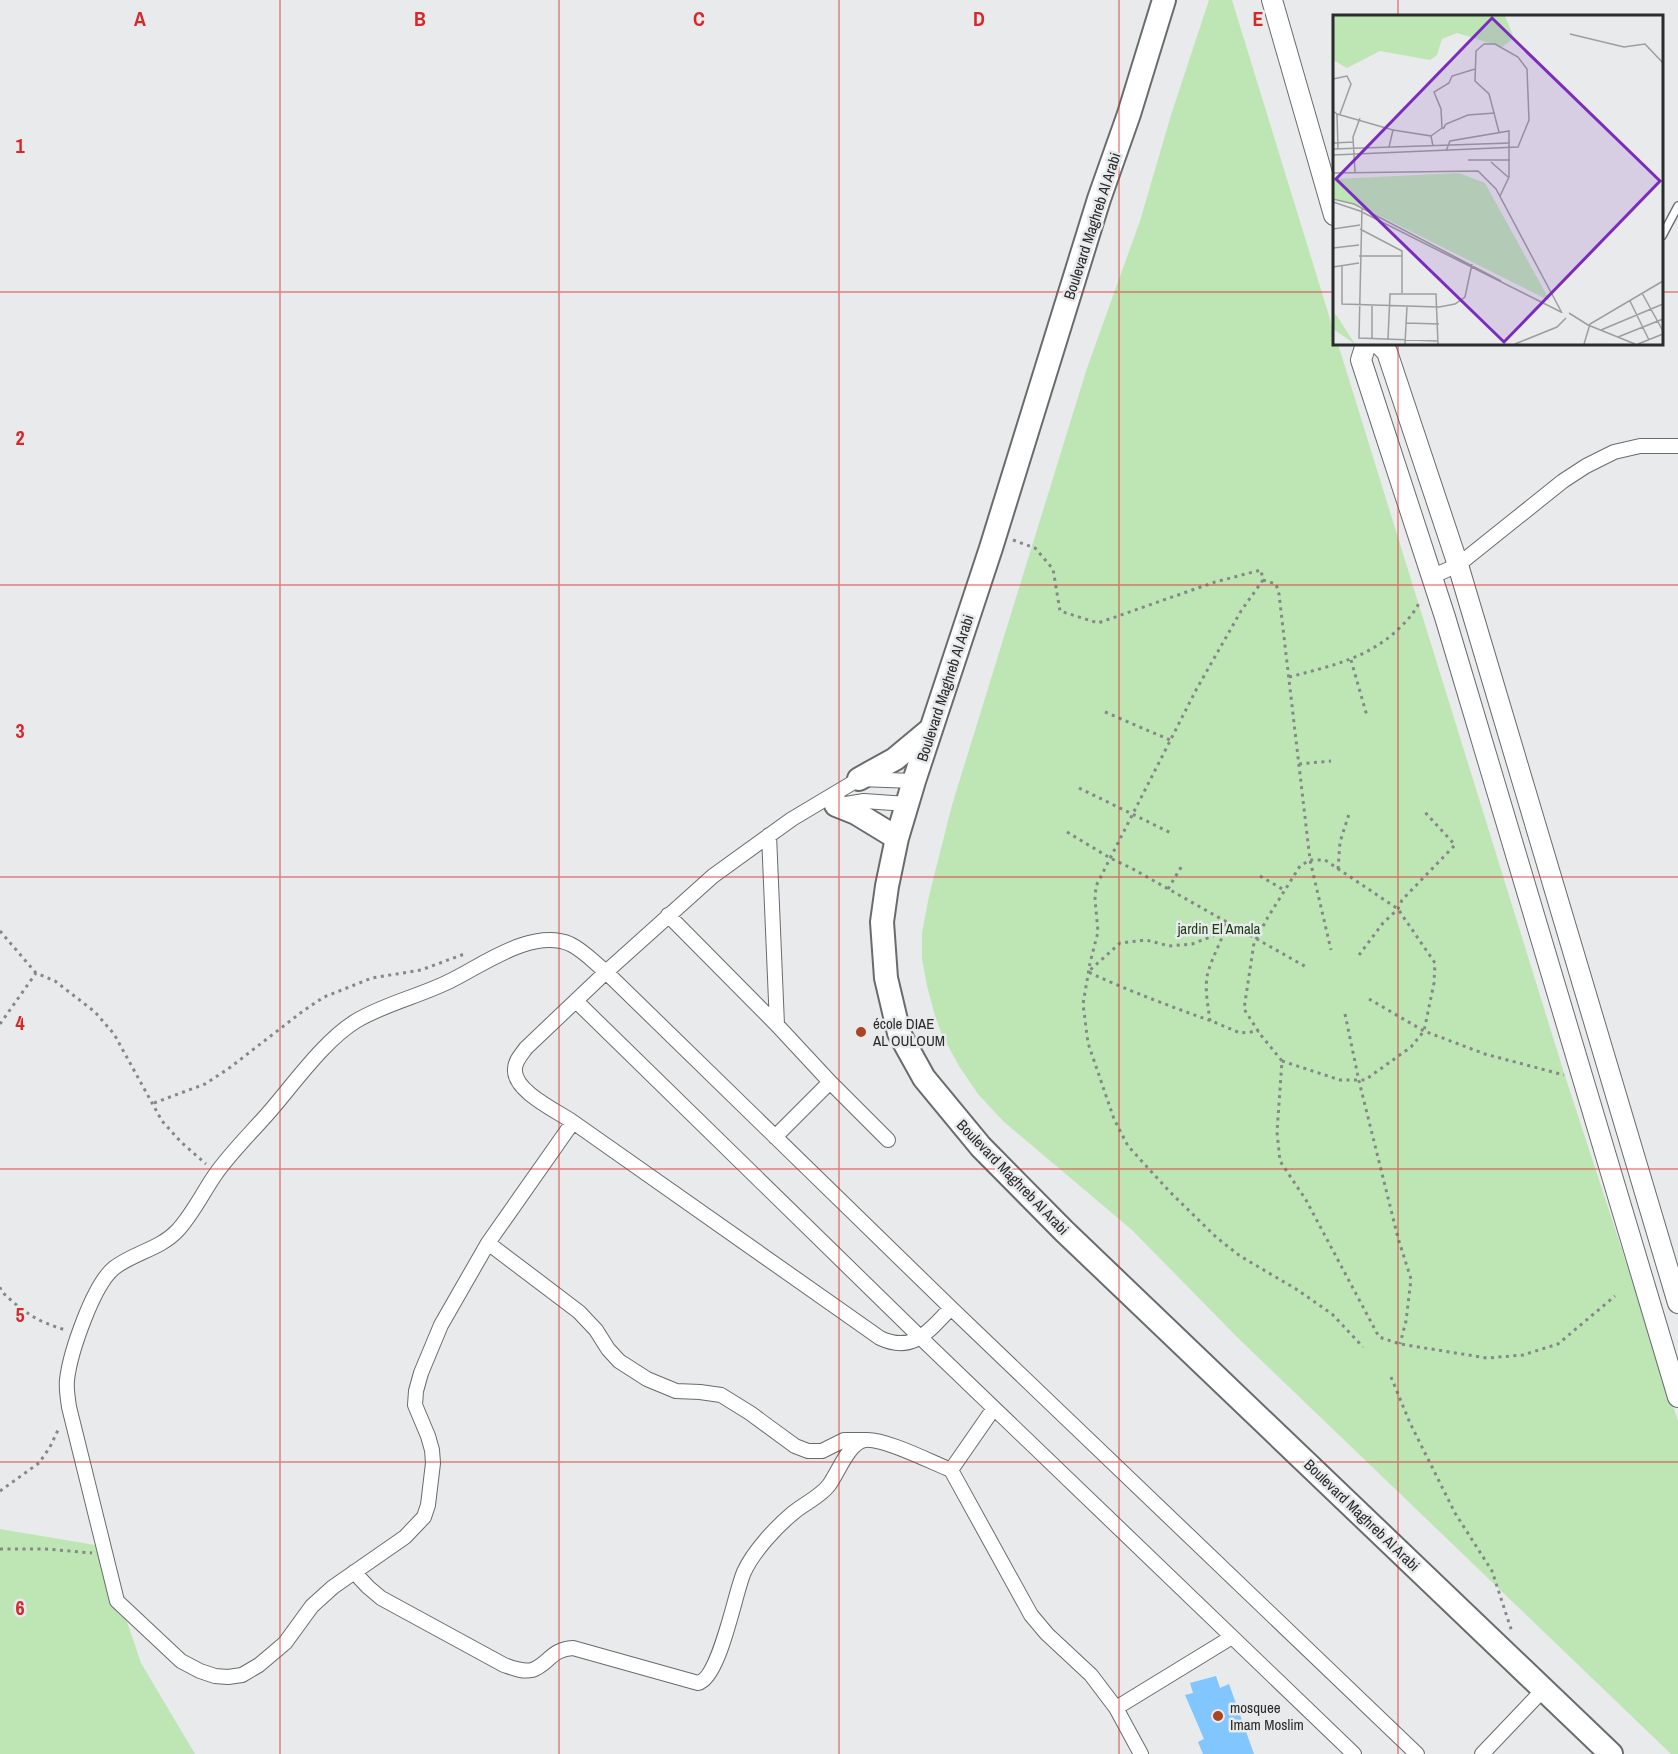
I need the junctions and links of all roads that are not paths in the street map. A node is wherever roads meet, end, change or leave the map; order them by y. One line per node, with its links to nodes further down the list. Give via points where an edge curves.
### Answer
1 (1164, 0): 11 (main road, Boulevard Maghreb Al Arabi)
2 (1272, 0): 4 (street)
3 (1678, 206): 5 (lane)
4 (1333, 208)
5 (1663, 234)
6 (1366, 345): 10 (street, via 1361,360)
7 (1380, 345): 9 (street, via 1387,352)
8 (1678, 446): 9 (street, via 1640,446 1614,452 1586,466)
9 (1458, 565): 10 (street); 12 (street)
10 (1431, 578): 13 (street)
11 (932, 728): 14 (main road, via 895,759); 15 (main road, Boulevard Maghreb Al Arabi)
12 (1520, 771): 13 (street); 30 (street)
13 (1492, 778): 33 (street)
14 (859, 779): 15 (street); 18 (street)
15 (914, 781): 16 (main road, Boulevard Maghreb Al Arabi)
16 (907, 804): 17 (street, via 864,801); 20 (main road, Boulevard Maghreb Al Arabi)
17 (836, 805): 18 (street); 20 (main road)
18 (802, 812): 19 (street)
19 (769, 835): 21 (street); 24 (street)
20 (897, 838): 39 (main road, Boulevard Maghreb Al Arabi, via 882,922 886,978 898,1033 924,1078 981,1148 1064,1231)
21 (668, 915): 22 (street); 24 (street)
22 (606, 972): 23 (street); 27 (street); 37 (street, via 569,944 554,940 524,943 449,982 355,1021 324,1049 217,1173 175,1233 112,1270 93,1300 67,1380 69,1407 117,1601 181,1661 200,1671 228,1677 242,1675 259,1665 285,1643 312,1606)
23 (576, 1001): 26 (street, via 525,1048 514,1071 529,1093); 32 (street)
24 (777, 1025): 25 (street)
25 (830, 1082): 27 (street); 28 (street)
26 (573, 1122): 29 (street); 32 (street, via 880,1338 892,1344)
27 (775, 1137): 31 (street)
28 (888, 1140)
29 (488, 1243): 35 (street, via 579,1312 619,1361 647,1379 676,1391 721,1395 808,1451 822,1450 844,1440); 37 (street, via 441,1325 416,1391 415,1405 433,1463 424,1517 405,1537)
30 (1678, 1303)
31 (951, 1308): 32 (street); 43 (street)
32 (921, 1338): 34 (street)
33 (1678, 1397)
34 (994, 1408): 36 (street); 38 (street)
35 (862, 1440): 36 (street, via 876,1440); 37 (street, via 823,1492 794,1513 754,1556 744,1573 729,1625 704,1682 573,1648 561,1648 533,1670 519,1670 381,1598)
36 (951, 1470): 40 (street, via 1032,1615 1091,1675)
37 (354, 1572)
38 (1232, 1636): 40 (street); 42 (street)
39 (1543, 1690): 44 (street); 45 (main road, Boulevard Maghreb Al Arabi)
40 (1116, 1708): 41 (street)
41 (1141, 1754)
42 (1354, 1754)
43 (1417, 1754)
44 (1482, 1754)
45 (1611, 1754)

